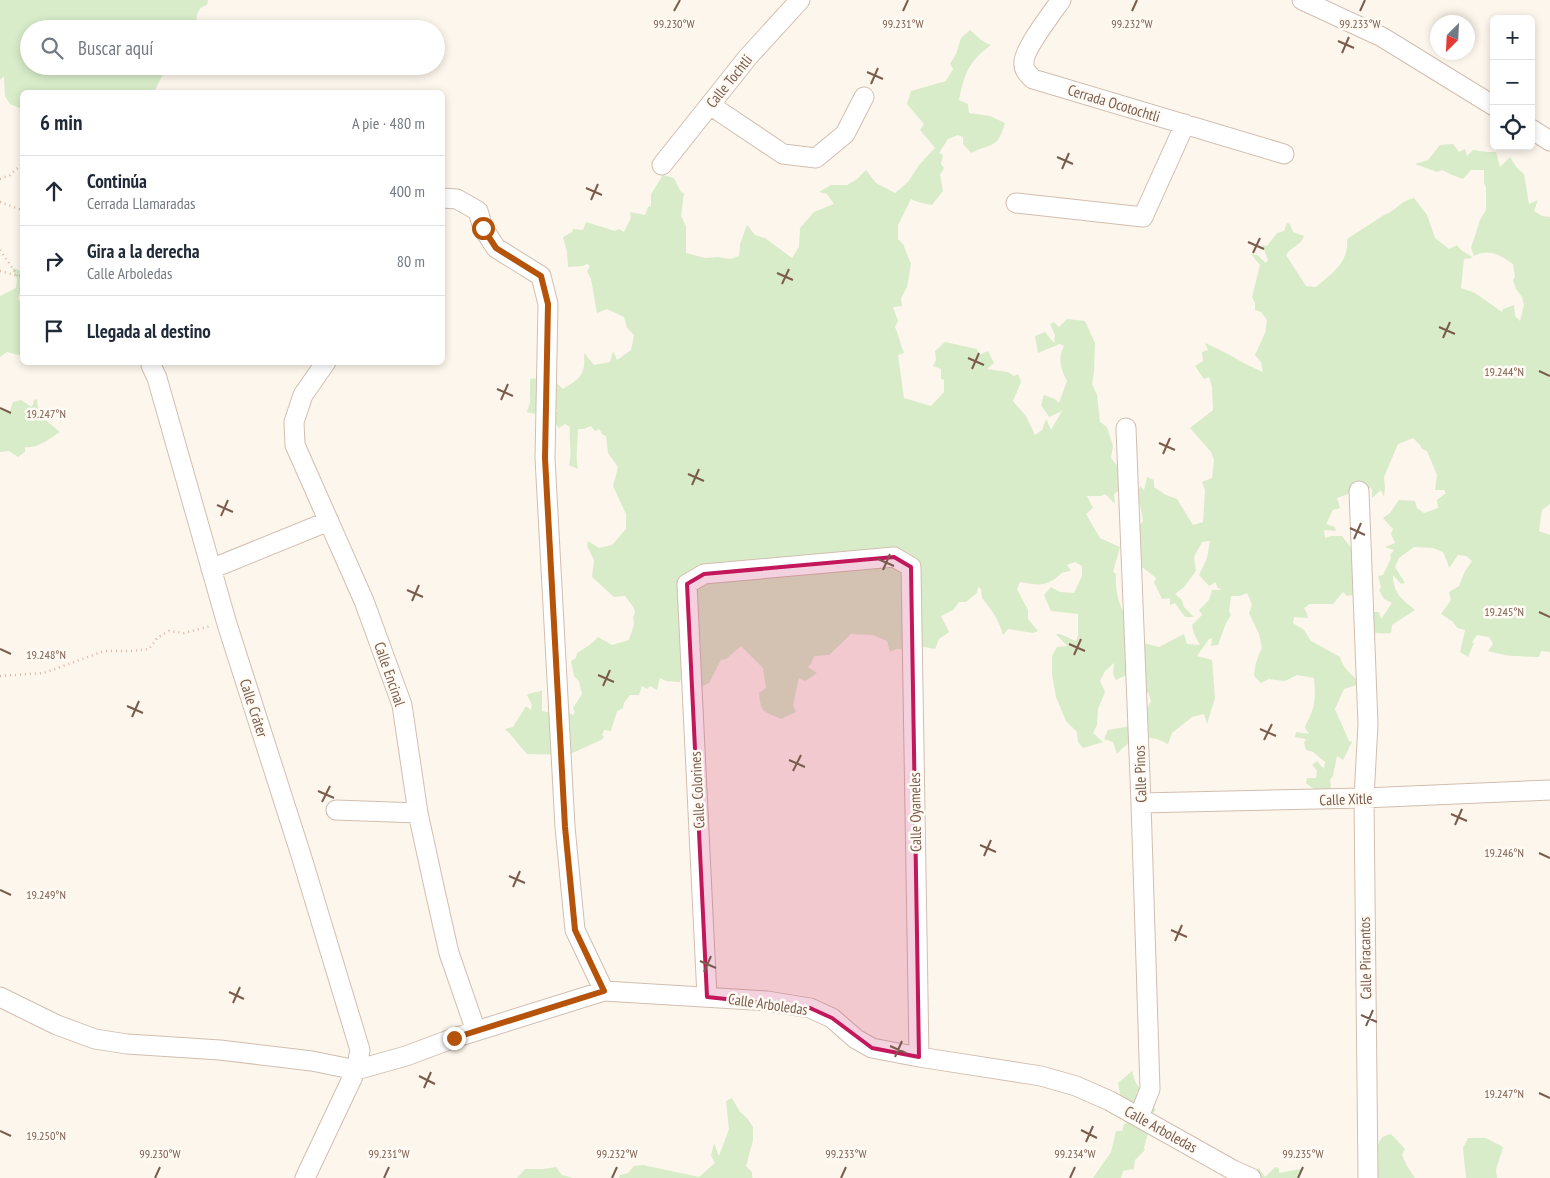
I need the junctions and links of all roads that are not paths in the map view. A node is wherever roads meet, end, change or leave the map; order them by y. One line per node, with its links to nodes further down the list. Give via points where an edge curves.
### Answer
1 (800, 0): 5 (street, Calle Tochtli)
2 (1060, 0): 7 (street, Cerrada Ocotochtli, via 1024,61 1025,71 1033,79)
3 (1302, 0): 6 (street, via 1382,37)
4 (864, 97): 5 (street, via 845,134 816,158 784,154)
5 (710, 105): 11 (street, Calle Tochtli)
6 (1492, 105)
7 (1185, 124): 10 (street, Cerrada Ocotochtli); 13 (street, via 1143,217)
8 (1535, 132): 9 (street)
9 (1550, 141)
10 (1284, 154)
11 (662, 165)
12 (445, 198): 26 (street, via 457,199 478,211 483,228 496,248 541,276 548,304 545,458 565,827 575,930)
13 (1016, 203)
14 (151, 365): 19 (street, Calle Cráter)
15 (324, 365): 18 (street, Calle Encinal, via 303,395 294,422 295,444)
16 (1126, 428): 23 (street, Calle Pinos)
17 (1359, 491): 22 (street, Calle Piracantos, via 1368,724)
18 (329, 521): 19 (street); 25 (street, Calle Encinal, via 364,601 402,705)
19 (211, 569): 31 (street, Calle Cráter, via 360,1050)
20 (687, 584): 28 (street, Calle Colorines); 30 (street, Calle Oyameles, via 704,574 894,557 911,567)
21 (1550, 790): 22 (street, Calle Xitle)
22 (1364, 798): 23 (street, Calle Xitle); 35 (street, Calle Piracantos)
23 (1141, 804): 32 (street, Calle Pinos, via 1150,1089)
24 (336, 810): 25 (street)
25 (418, 813): 29 (street, Calle Encinal, via 450,953)
26 (604, 991): 28 (street, Calle Arboledas); 29 (street, Calle Arboledas)
27 (0, 997): 31 (street, via 94,1039 220,1050)
28 (707, 997): 30 (street, Calle Arboledas, via 810,1008 832,1018 872,1048)
29 (476, 1031): 31 (street, Calle Arboledas)
30 (919, 1058): 32 (street, Calle Arboledas, via 1041,1076 1076,1086)
31 (356, 1070): 33 (street)
32 (1139, 1117): 34 (street, Calle Arboledas)
33 (305, 1178)
34 (1251, 1178)
35 (1368, 1178)

